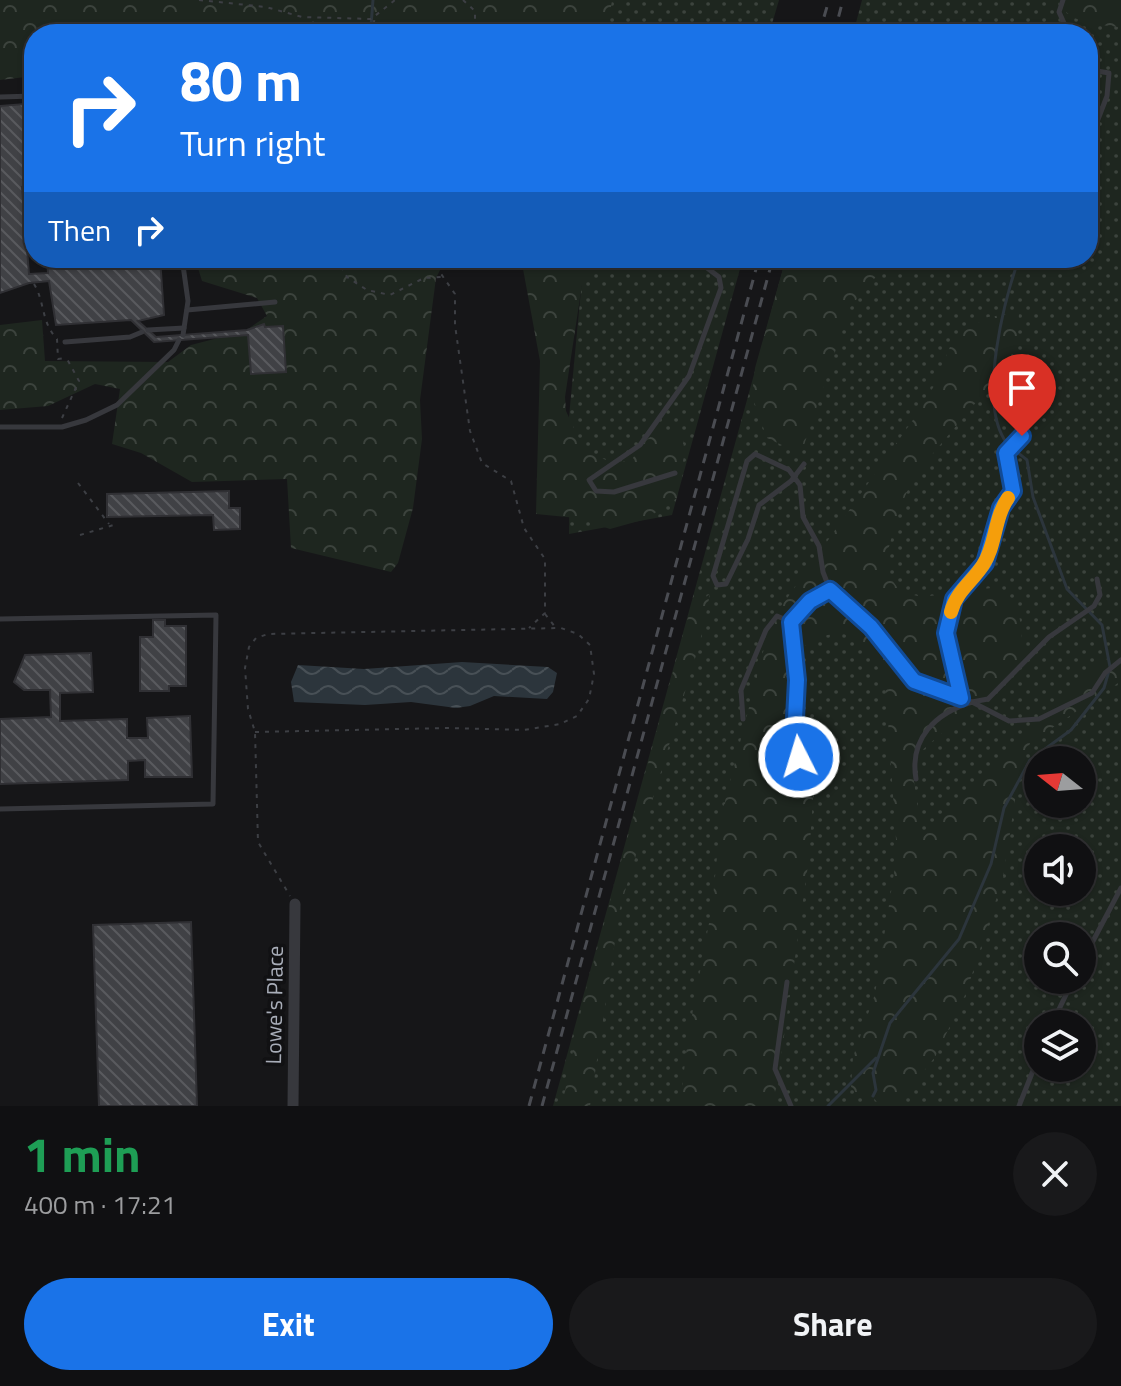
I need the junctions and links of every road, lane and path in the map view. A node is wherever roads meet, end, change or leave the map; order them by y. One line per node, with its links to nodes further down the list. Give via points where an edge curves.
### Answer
1 (199, 0): 6 (path)
2 (395, 0): 5 (path)
3 (463, 0): 9 (path, via 475,11)
4 (1063, 0): 10 (lane, via 1059,12)
5 (375, 16): 6 (path); 8 (path)
6 (316, 18): 7 (path)
7 (313, 24)
8 (374, 24)
9 (475, 24)
10 (1064, 24)
11 (1098, 71): 14 (lane, via 1109,73)
12 (24, 96): 13 (lane)
13 (0, 97)
14 (1098, 119)
15 (183, 268): 22 (lane)
16 (342, 268): 19 (path, via 367,290 390,295 424,278)
17 (437, 268): 19 (path)
18 (707, 268): 31 (lane, via 719,277 721,288 689,376 640,445 589,480 596,491 614,492)
19 (444, 277): 39 (path, via 455,294 470,431 482,463 511,481 524,528 545,559)
20 (34, 284): 26 (path, via 46,327 57,339 58,359 66,357 79,381)
21 (275, 302): 22 (lane)
22 (187, 310): 23 (lane)
23 (182, 334): 24 (lane, via 145,331); 26 (lane, via 174,350 117,405)
24 (65, 342)
25 (0, 427): 26 (lane)
26 (62, 427)
27 (1022, 436): 45 (lane, via 1006,453 1013,491 1001,508 985,563 954,599 946,633)
28 (755, 454): 29 (lane); 32 (lane); 32 (lane, via 747,461 720,549 713,576 717,585 726,584 759,505)
29 (742, 455)
30 (804, 464): 32 (lane)
31 (675, 473)
32 (794, 477): 38 (lane)
33 (78, 483): 34 (path)
34 (109, 524): 35 (path); 36 (path)
35 (117, 524)
36 (80, 535)
37 (1097, 579): 46 (lane, via 1100,595 1094,606 1049,637 988,699)
38 (830, 590): 41 (lane, via 810,601); 45 (lane, via 871,627 914,681)
39 (545, 613): 42 (path); 43 (path)
40 (0, 619): 51 (lane, via 216,615 213,804)
41 (791, 622): 47 (lane, via 777,616 766,630 741,690); 49 (lane, via 797,680 794,738)
42 (556, 628): 43 (path); 48 (path, via 578,634 590,645 594,674 577,716 560,724 524,730)
43 (528, 629): 48 (path, via 256,638 245,668)
44 (1121, 660): 46 (lane, via 1092,693 1039,719 1009,721)
45 (961, 698): 46 (lane)
46 (972, 702): 50 (lane, via 951,709 929,726 917,747)
47 (743, 719)
48 (255, 732): 53 (path, via 258,842)
49 (803, 777)
50 (916, 779)
51 (0, 809)
52 (1121, 888): 54 (lane)
53 (295, 904): 57 (street, Lowe's Place)
54 (1096, 935)
55 (787, 982): 58 (lane, via 775,1069)
56 (1028, 1082): 59 (lane)
57 (293, 1106)
58 (791, 1106)
59 (1019, 1106)

